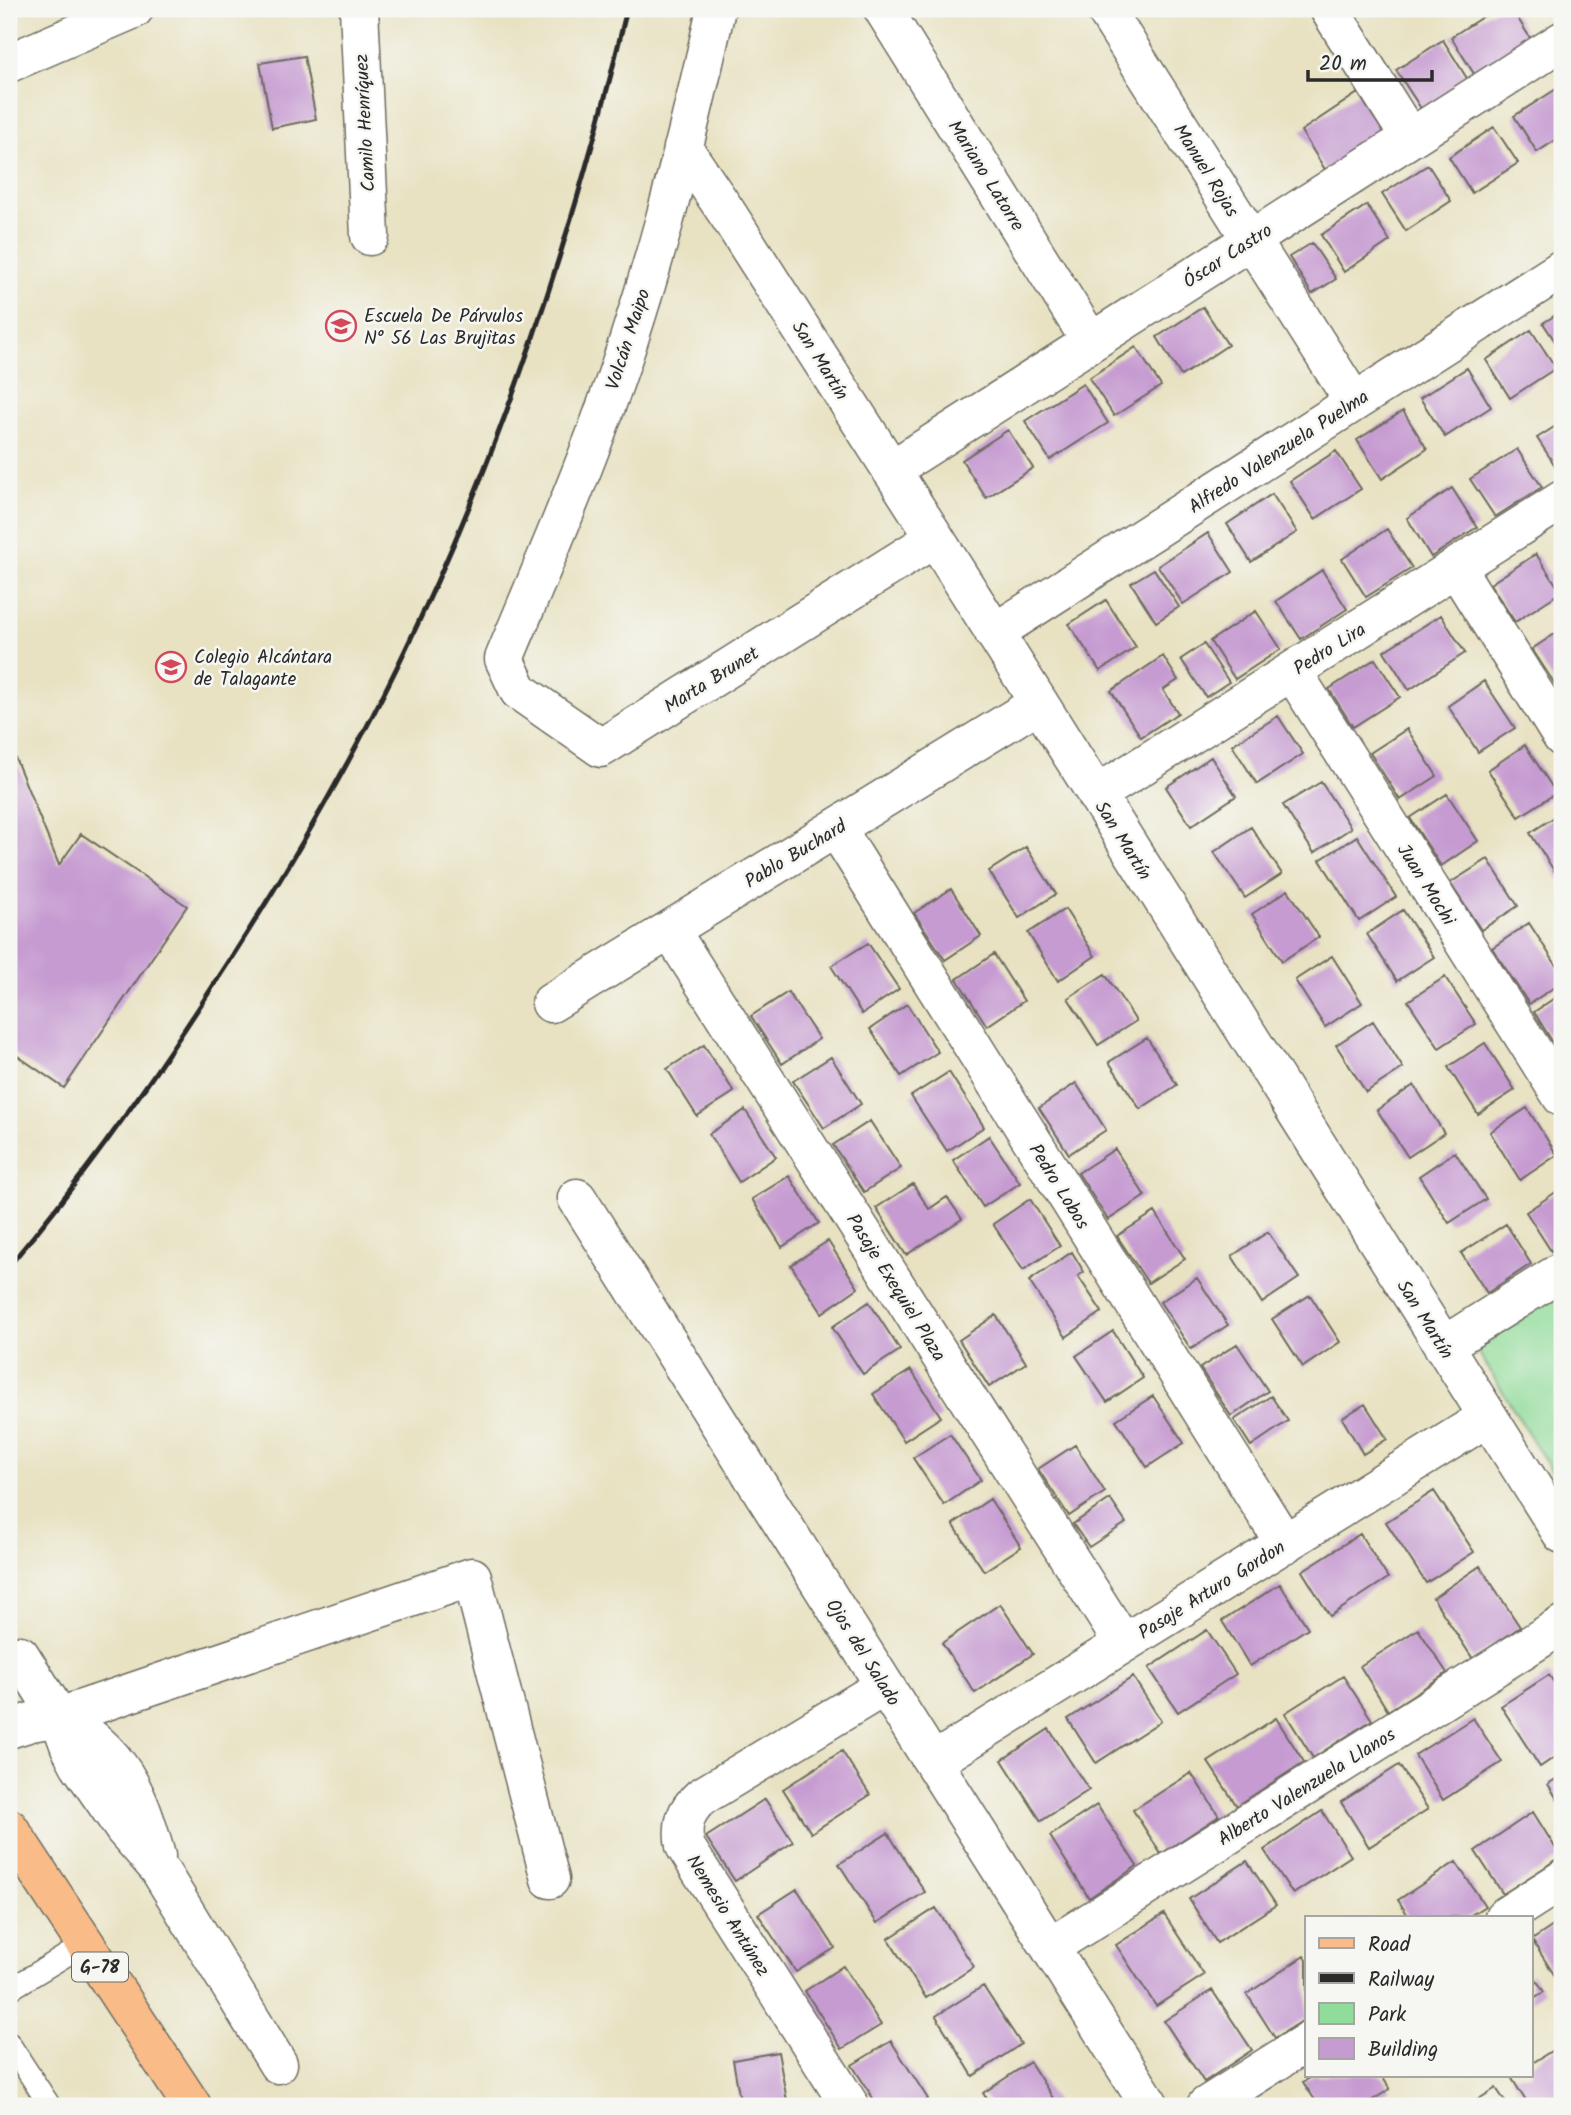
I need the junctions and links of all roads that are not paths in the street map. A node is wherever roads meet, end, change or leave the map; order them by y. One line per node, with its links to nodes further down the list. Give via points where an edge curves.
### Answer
1 (134, 9): 8 (street)
2 (359, 9): 11 (street, Camilo Henríquez)
3 (716, 9): 10 (street, Volcán Maipo)
4 (883, 9): 14 (street, Mariano Latorre)
5 (1105, 9): 12 (street, Manuel Rojas)
6 (1329, 9): 9 (street)
7 (1562, 41): 9 (street, Óscar Castro)
8 (9, 63)
9 (1410, 138): 12 (street, Óscar Castro)
10 (683, 148): 16 (street, San Martín); 21 (street, Volcán Maipo, via 644,290 599,427)
11 (370, 236)
12 (1251, 240): 14 (street, Óscar Castro); 15 (street, Manuel Rojas)
13 (1562, 269): 15 (street, Alfredo Valenzuela Puelma)
14 (1091, 342): 16 (street, Óscar Castro)
15 (1354, 402): 20 (street, Alfredo Valenzuela Puelma)
16 (891, 470): 18 (street, San Martín)
17 (1562, 500): 19 (street, Pedro Lira)
18 (935, 538): 20 (street, San Martín); 21 (street, Marta Brunet, via 601,748 519,691)
19 (1456, 568): 22 (street, Pedro Lira); 24 (street)
20 (994, 633): 23 (street, San Martín)
21 (505, 659)
22 (1292, 671): 25 (street, Pedro Lira); 29 (street, Juan Mochi)
23 (1039, 704): 25 (street, San Martín); 26 (street, Pablo Buchard)
24 (1562, 737)
25 (1096, 795): 32 (street, San Martín)
26 (836, 828): 27 (street, Pablo Buchard); 35 (street, Pedro Lobos)
27 (670, 930): 28 (street, Pablo Buchard); 37 (street, Pasaje Exequiel Plaza)
28 (551, 1003)
29 (1562, 1097)
30 (578, 1198): 39 (street, Ojos del Salado)
31 (1562, 1271): 32 (street)
32 (1443, 1346): 33 (street, San Martín)
33 (1488, 1417): 34 (street, San Martín); 35 (street, Pasaje Arturo Gordon)
34 (1562, 1534)
35 (1284, 1544): 37 (street, Pasaje Arturo Gordon)
36 (1562, 1625): 48 (street, Alberto Valenzuela Llanos)
37 (1123, 1643): 42 (street, Pasaje Arturo Gordon)
38 (20, 1655): 40 (street)
39 (885, 1686): 42 (street, Ojos del Salado); 50 (street, Nemesio Antúnez, via 701,1797 684,1819 685,1846)
40 (59, 1717): 41 (street); 44 (street, via 472,1577); 53 (street, via 70,1747 93,1785 159,1869)
41 (9, 1729)
42 (933, 1762): 48 (street, Ojos del Salado)
43 (9, 1828): 47 (main road, G-78)
44 (550, 1879)
45 (1562, 1880): 46 (street)
46 (1506, 1916)
47 (85, 1944): 49 (lane); 55 (main road, G-78)
48 (1050, 1947): 58 (street, Ojos del Salado)
49 (9, 1990)
50 (806, 2037): 56 (street); 57 (street, Nemesio Antúnez)
51 (9, 2043): 54 (lane)
52 (1305, 2043): 59 (street)
53 (278, 2064)
54 (50, 2106)
55 (192, 2106)
56 (819, 2106)
57 (850, 2106)
58 (1150, 2106)
59 (1206, 2106)

